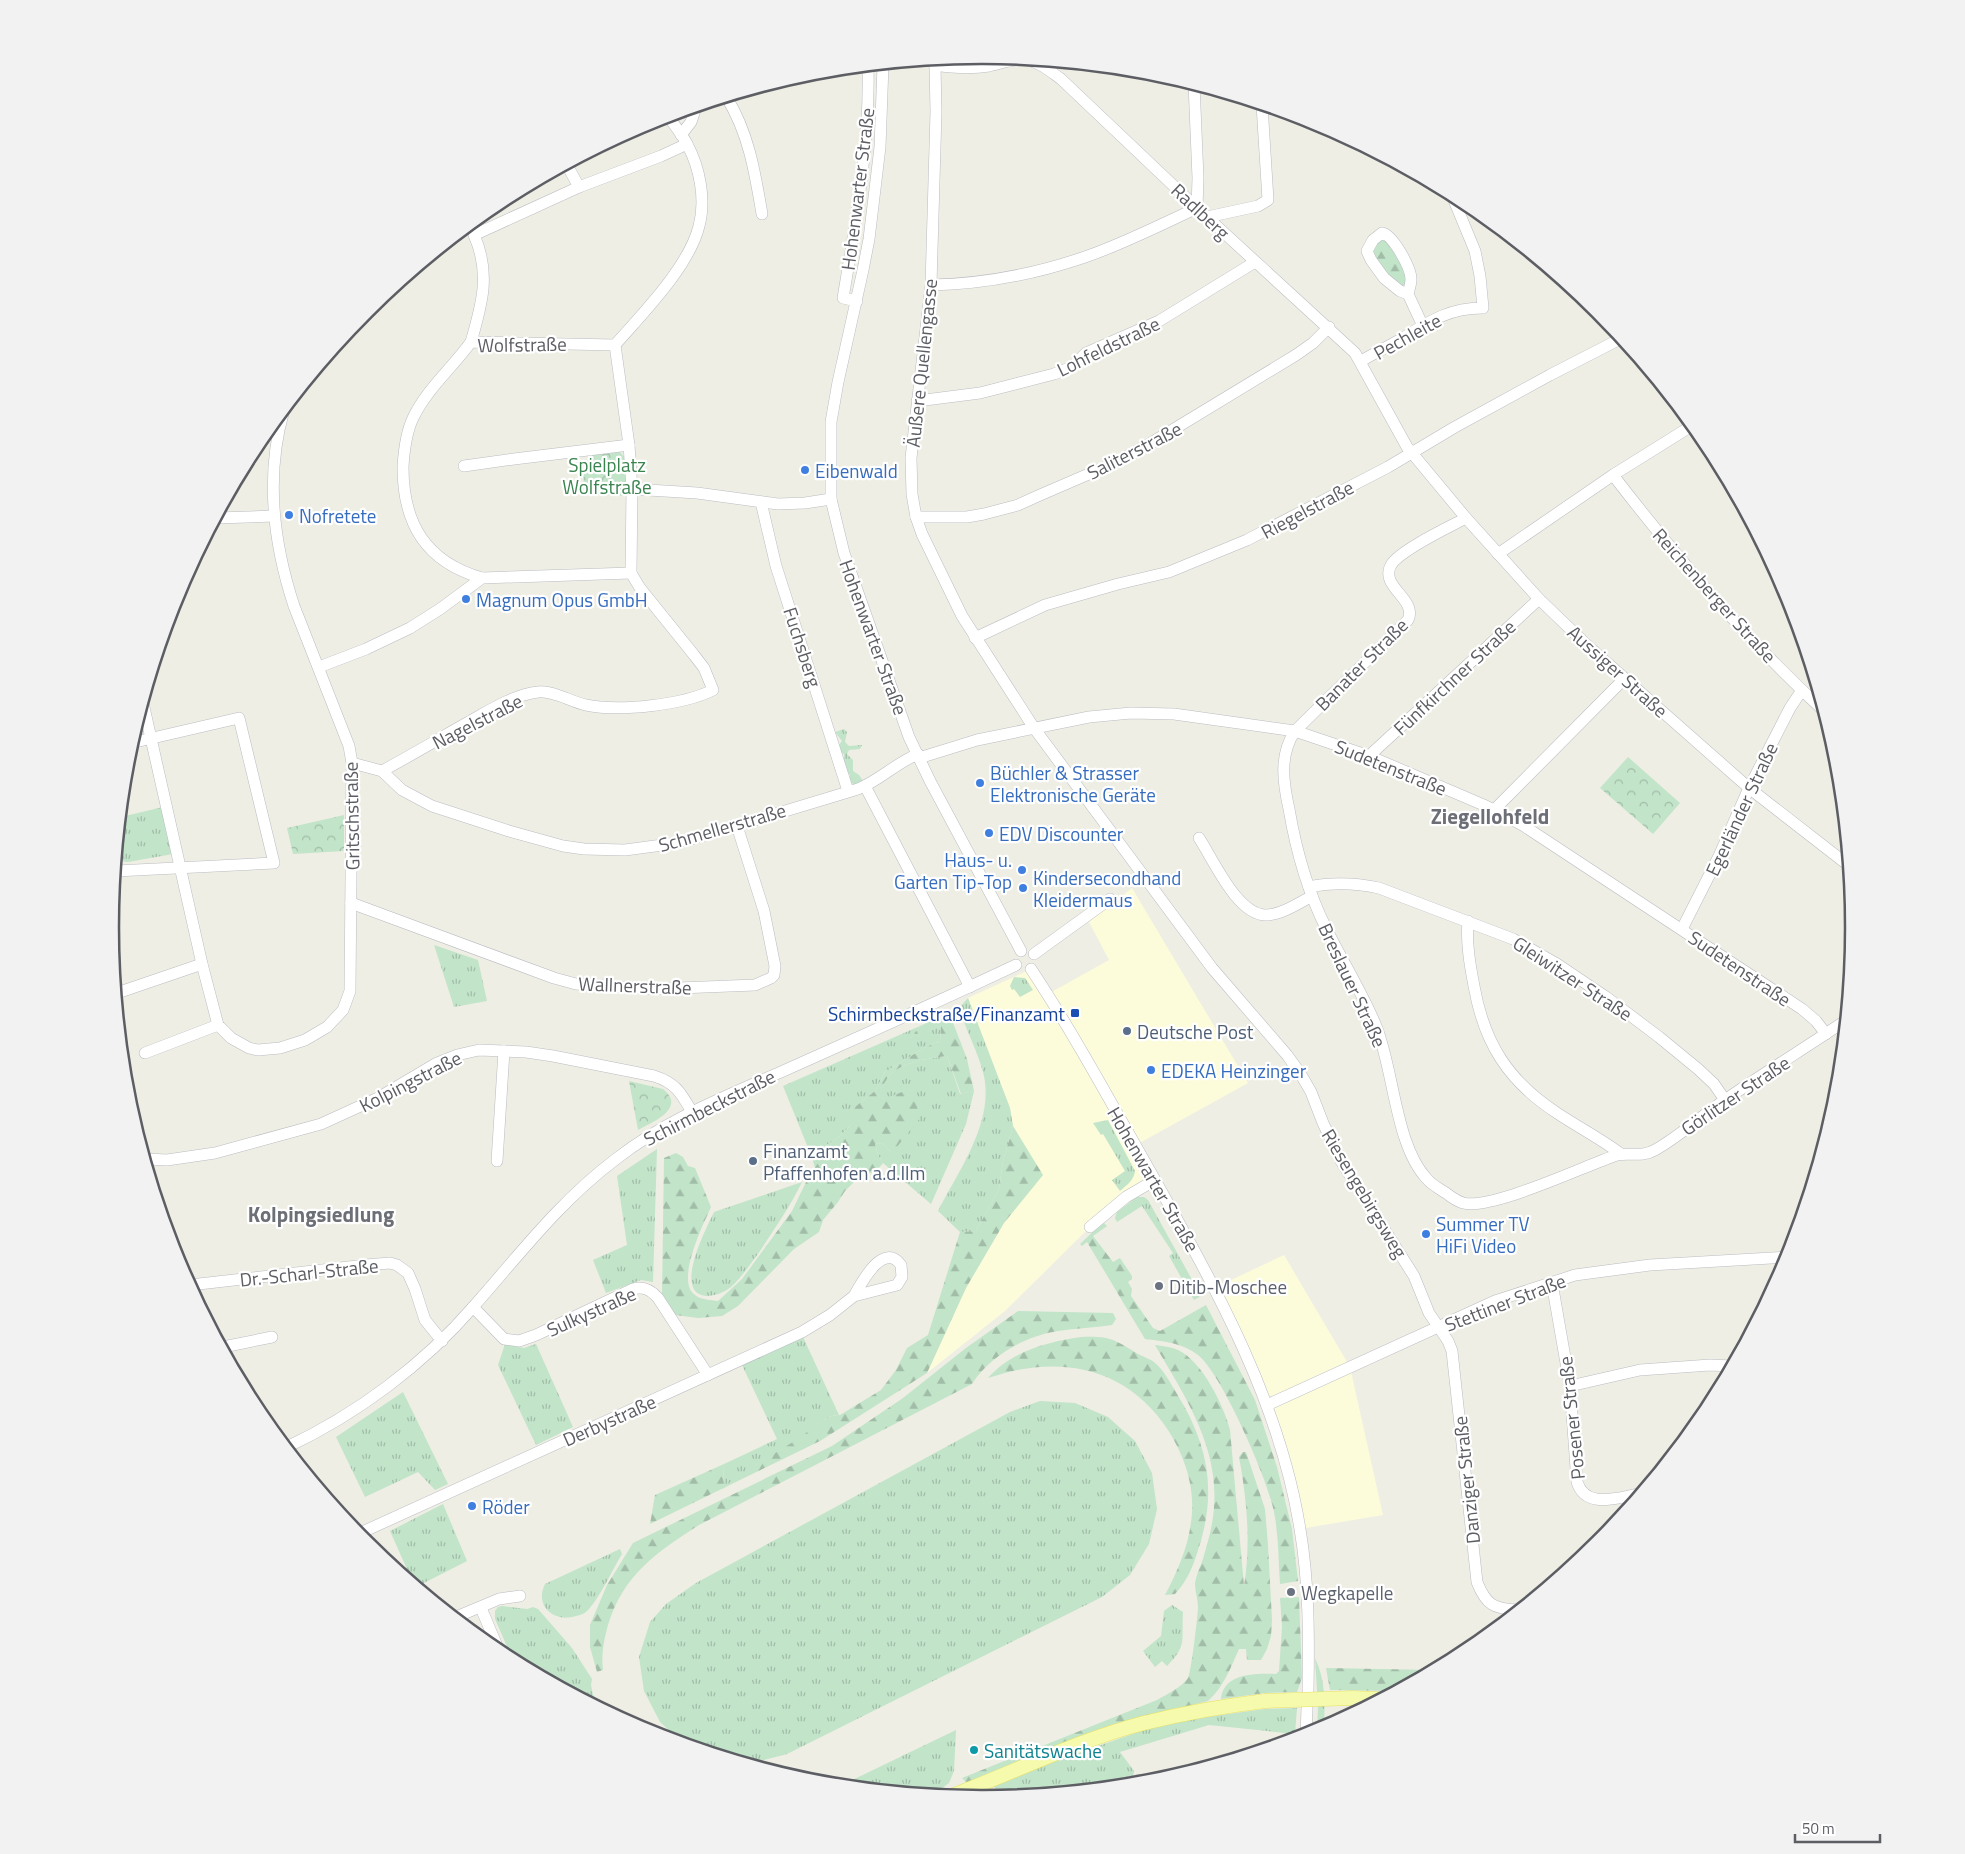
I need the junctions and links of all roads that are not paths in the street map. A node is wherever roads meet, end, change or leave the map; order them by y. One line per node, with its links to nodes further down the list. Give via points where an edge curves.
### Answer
1 (994, 64): 2 (street, Radlberg, via 974,68)
2 (943, 65)
3 (932, 66): 22 (street, Äußere Quellengasse, via 936,112)
4 (1042, 66): 16 (street, Radlberg, via 1061,79)
5 (883, 70): 24 (street, Hohenwarter Straße, via 876,187)
6 (868, 71): 24 (street, Hohenwarter Straße, via 863,167 843,298)
7 (1194, 90): 16 (street)
8 (729, 102): 17 (street, via 751,153)
9 (1262, 111): 18 (street, via 1268,200 1258,206)
10 (694, 114): 12 (street)
11 (672, 122): 12 (street)
12 (684, 139): 14 (street, via 661,156); 29 (street, via 694,158 701,186 699,227 681,263)
13 (569, 169): 14 (street)
14 (579, 188): 19 (street)
15 (1456, 205): 25 (street, Pechleite, via 1474,251 1483,308 1451,312)
16 (1197, 208): 18 (street, Radlberg); 22 (street, via 1086,257 1038,271 1000,280)
17 (762, 214)
18 (1207, 217): 21 (street, Radlberg)
19 (470, 232)
20 (469, 233): 28 (street, via 482,259 484,290)
21 (1255, 262): 26 (street, Radlberg); 31 (street, Lohfeldstraße, via 1159,322 1086,353 1065,370 980,393)
22 (931, 285): 31 (street, Äußere Quellengasse)
23 (1408, 294): 23 (street, via 1391,284 1367,251 1382,233 1393,241 1410,272); 25 (street)
24 (857, 301): 39 (street, Hohenwarter Straße, via 831,422)
25 (1422, 324): 30 (street, Pechleite)
26 (1329, 326): 30 (street, Radlberg); 42 (street, Saliterstraße, via 1296,355 1188,422 1112,464 999,511 967,517)
27 (1616, 341): 35 (street, Riegelstraße)
28 (471, 342): 29 (street, Wolfstraße); 47 (street, Wolfstraße, via 432,388 412,419 407,433 403,482 411,517 421,538 454,567)
29 (615, 345): 34 (street)
30 (1361, 361): 35 (street, Radlberg)
31 (917, 401): 42 (street, Äußere Quellengasse, via 911,458)
32 (280, 426): 41 (street, Gritschstraße, via 273,469)
33 (1687, 429): 37 (street)
34 (629, 445): 36 (street); 38 (street)
35 (1412, 452): 44 (street, Aussiger Straße); 49 (street, Riegelstraße, via 1297,515 1209,557 1163,574 1045,605)
36 (464, 466)
37 (1613, 475): 45 (street); 52 (street, Reichenberger Straße, via 1720,604)
38 (632, 489): 40 (street, via 697,493); 46 (street)
39 (830, 498): 40 (street, via 793,504); 59 (street, Hohenwarter Straße, via 844,553)
40 (761, 502): 65 (street, Fuchsberg, via 776,566)
41 (274, 516): 43 (street); 50 (street, Gritschstraße, via 286,582)
42 (916, 517): 49 (street, Äußere Quellengasse, via 935,563)
43 (223, 518)
44 (1466, 518): 45 (street, Aussiger Straße); 56 (street, Banater Straße, via 1405,552 1395,561 1391,566 1390,579 1410,610 1408,620)
45 (1498, 554): 48 (street, Aussiger Straße)
46 (631, 573): 47 (street); 62 (street, Nagelstraße, via 704,668 713,690 704,695 657,705 607,708 576,703 549,693 533,693 488,711)
47 (482, 578): 50 (street, via 410,628)
48 (1539, 598): 51 (street, Aussiger Straße); 60 (street, Fünfkirchner Straße)
49 (975, 638): 55 (street, Äußere Quellengasse)
50 (319, 667): 61 (street, Gritschstraße, via 349,746)
51 (1624, 679): 64 (street, Aussiger Straße); 66 (street)
52 (1802, 690): 53 (street, Reichenberger Straße); 64 (street, Egerländer Straße)
53 (1815, 702)
54 (146, 715): 57 (street)
55 (1034, 728): 56 (street, Sudetenstraße, via 1131,713 1174,714); 59 (street, Sudetenstraße); 101 (street, Riesengebirgsweg, via 1212,968 1300,1073 1341,1161 1414,1276 1424,1304)
56 (1295, 731): 60 (street, Sudetenstraße); 72 (street, Breslauer Straße, via 1285,750 1283,771 1296,848)
57 (151, 738): 58 (street); 70 (street); 70 (street, via 239,718 274,863)
58 (140, 741)
59 (918, 756): 63 (street, Schmellerstraße); 77 (street, Hohenwarter Straße)
60 (1369, 756): 66 (street, Sudetenstraße)
61 (352, 763): 62 (street, Schmellerstraße); 74 (street, Gritschstraße)
62 (382, 771): 67 (street, Schmellerstraße, via 402,790 432,806 563,846 604,850 647,848)
63 (865, 786): 65 (street, Schmellerstraße); 82 (street)
64 (1749, 788): 69 (street, Aussiger Straße); 76 (street, Egerländer Straße)
65 (848, 791): 67 (street, Schmellerstraße)
66 (1494, 810): 76 (street, Sudetenstraße, via 1524,826)
67 (738, 826): 74 (street, Wallnerstraße, via 764,911 775,966 774,976 755,985 654,989 576,984)
68 (1199, 838): 72 (street, Gleiwitzer Straße, via 1234,894 1255,912 1275,913)
69 (1843, 861)
70 (182, 867): 71 (street); 79 (street)
71 (121, 871)
72 (1310, 891): 75 (street, Gleiwitzer Straße, via 1349,883 1379,888); 91 (street, Breslauer Straße, via 1325,928 1377,1028 1403,1130 1413,1158 1428,1180 1462,1202 1485,1202)
73 (1110, 899): 78 (street)
74 (351, 903): 84 (street, Gritschstraße, via 350,991 343,1010 327,1027 293,1045 258,1050 239,1044)
75 (1468, 922): 89 (street, Gleiwitzer Straße, via 1513,939 1606,996 1685,1058 1714,1084); 91 (street, via 1476,998 1482,1023 1496,1053 1510,1071 1555,1112)
76 (1682, 929): 86 (street, Sudetenstraße, via 1802,1009)
77 (1022, 950): 78 (street); 80 (street, via 1016,956)
78 (1034, 954): 81 (street, via 1036,962)
79 (202, 964): 83 (street); 84 (street)
80 (1016, 965): 81 (street, via 1022,970); 82 (street, Schirmbeckstraße)
81 (1031, 969): 94 (street, Hohenwarter Straße)
82 (970, 987): 90 (street, Schirmbeckstraße)
83 (122, 991)
84 (218, 1025): 88 (street)
85 (1840, 1025): 86 (street, Görlitzer Straße)
86 (1826, 1034): 89 (street, Görlitzer Straße)
87 (504, 1051): 90 (street, Kolpingstraße, via 553,1056 666,1080 674,1085); 92 (street, Kolpingstraße, via 479,1050 447,1059 378,1098 321,1124 215,1153); 93 (street)
88 (145, 1052)
89 (1725, 1100): 91 (street, Görlitzer Straße, via 1654,1151 1639,1155)
90 (692, 1112): 100 (street, Schirmbeckstraße, via 637,1143 575,1192)
91 (1621, 1154)
92 (152, 1159)
93 (496, 1161)
94 (1155, 1180): 95 (street, via 1126,1197); 108 (street, Hohenwarter Straße, via 1217,1293)
95 (1090, 1227)
96 (1780, 1258): 97 (street, Stettiner Straße, via 1650,1265 1600,1271)
97 (1552, 1282): 101 (street, Stettiner Straße, via 1495,1301); 107 (street, Posener Straße)
98 (197, 1284): 103 (street, Dr.-Scharl-Straße, via 397,1264 410,1278 424,1320)
99 (854, 1296): 106 (street, Derbystraße, via 812,1327)
100 (473, 1307): 103 (street, Schirmbeckstraße); 106 (street, Sulkystraße, via 504,1339 519,1341 633,1288 644,1288 658,1298)
101 (1438, 1326): 108 (street, Stettiner Straße); 114 (street, Danziger Straße, via 1452,1351 1477,1582 1490,1604)
102 (272, 1337): 104 (street)
103 (442, 1341): 109 (street, Schirmbeckstraße, via 372,1396 324,1428)
104 (228, 1346)
105 (1726, 1366): 107 (street, via 1640,1370)
106 (708, 1375): 111 (street, Derbystraße)
107 (1570, 1386): 110 (street, Posener Straße, via 1579,1490 1592,1499 1600,1500)
108 (1267, 1405): 117 (street, Hohenwarter Straße, via 1300,1529 1308,1622)
109 (292, 1444)
110 (1633, 1495)
111 (366, 1530)
112 (520, 1596): 113 (street, via 499,1599)
113 (481, 1608): 115 (street); 116 (street)
114 (1510, 1610)
115 (462, 1616)
116 (494, 1638)
117 (1308, 1691)
118 (1369, 1699): 121 (main road, bridge, via 1265,1701 1216,1707 1143,1723)
119 (1307, 1708): 120 (street)
120 (1306, 1727)
121 (967, 1789)

